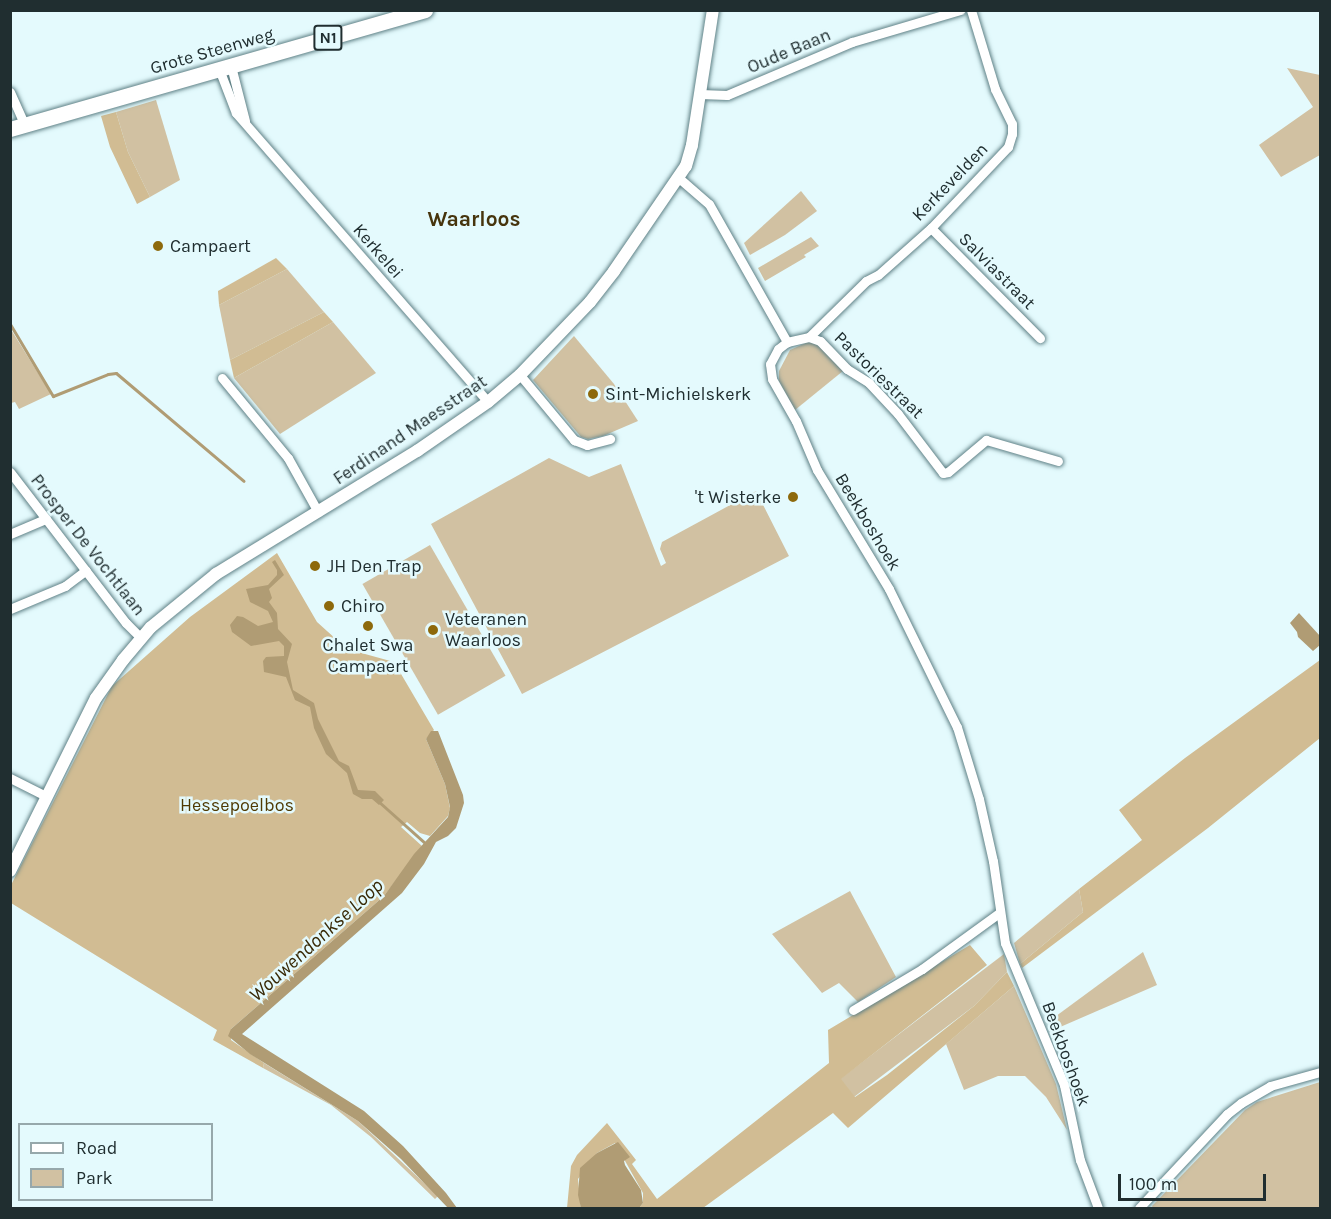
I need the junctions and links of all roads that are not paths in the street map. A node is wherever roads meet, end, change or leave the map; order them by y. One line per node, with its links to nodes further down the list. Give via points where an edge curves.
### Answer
1 (425, 10): 5 (main road, Grote Steenweg / N1)
2 (713, 10): 7 (street, Ferdinand Maesstraat)
3 (960, 10): 7 (street, Oude Baan, via 852,42 728,95)
4 (971, 10): 10 (street, Kerkevelden, via 995,89 1012,124 1012,134 1008,147)
5 (225, 68): 8 (main road, Grote Steenweg / N1); 16 (street, Kerkelei, via 236,113)
6 (10, 92): 8 (street)
7 (700, 94): 9 (street, Ferdinand Maesstraat, via 692,145)
8 (15, 126)
9 (680, 179): 13 (street, via 709,204); 14 (street, Ferdinand Maesstraat, via 596,294)
10 (931, 228): 11 (street, Kerkevelden, via 866,281); 12 (street, Salviastraat)
11 (809, 337): 13 (street, Pastoriestraat); 18 (street, Pastoriestraat, via 820,340 847,369 869,383 916,435 943,473 986,440)
12 (1040, 338)
13 (787, 342): 29 (street, Beekboshoek, via 770,363 772,380 817,470 889,589 957,727 979,799 993,861)
14 (520, 375): 16 (street, Ferdinand Maesstraat); 17 (street, via 574,440 587,445)
15 (222, 378): 20 (street, via 288,458)
16 (488, 402): 20 (street, Ferdinand Maesstraat)
17 (610, 440)
18 (1058, 461)
19 (10, 472): 21 (street, Prosper De Vochtlaan)
20 (318, 512): 25 (street, Ferdinand Maesstraat, via 216,574)
21 (46, 519): 22 (street); 23 (street, Prosper De Vochtlaan)
22 (10, 534)
23 (86, 570): 24 (street, via 65,586); 25 (street, Prosper De Vochtlaan)
24 (10, 609)
25 (141, 638): 27 (street, Ferdinand Maesstraat, via 96,698)
26 (10, 777): 27 (street)
27 (46, 796): 28 (street, Ferdinand Maesstraat)
28 (10, 871)
29 (999, 913): 30 (street, via 922,969); 32 (street, Beekboshoek, via 1005,943 1064,1084 1080,1160)
30 (854, 1010)
31 (1320, 1072): 33 (street, via 1270,1086 1241,1103)
32 (1098, 1209)
33 (1139, 1209)

